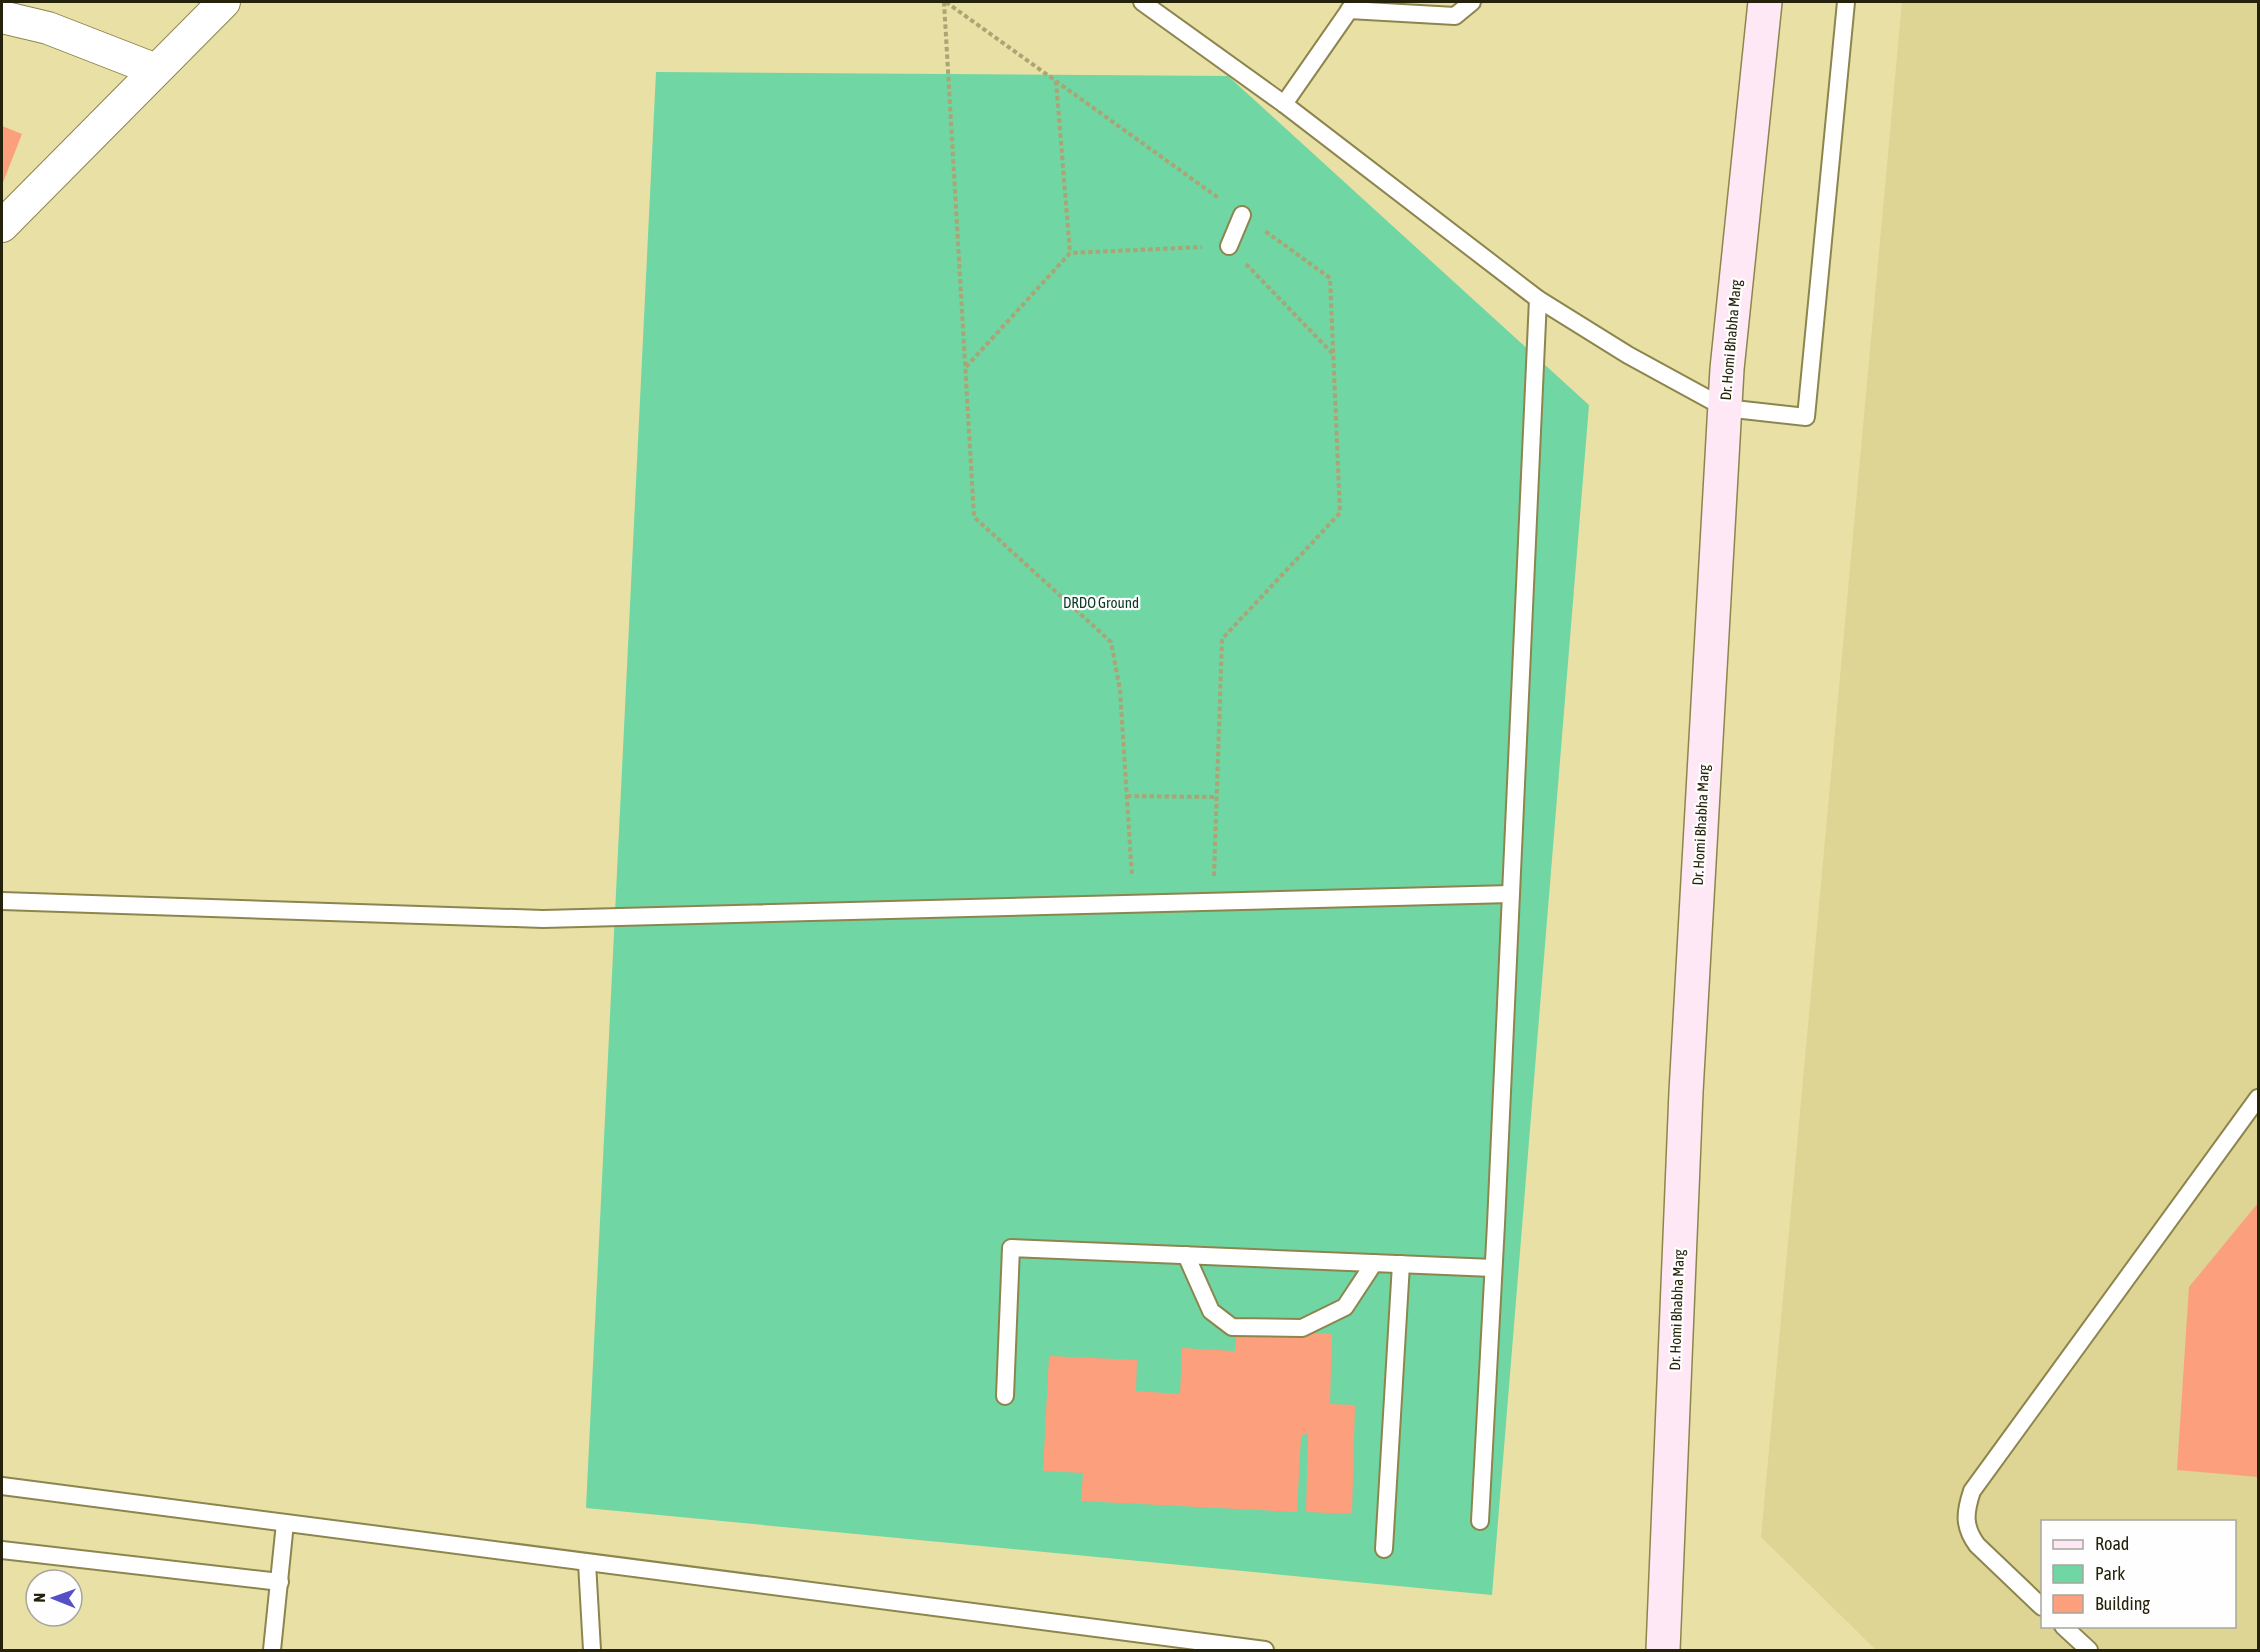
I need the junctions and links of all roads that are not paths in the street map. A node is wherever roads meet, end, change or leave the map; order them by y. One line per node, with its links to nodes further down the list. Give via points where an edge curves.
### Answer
1 (224, 2): 8 (street)
2 (1142, 2): 9 (lane)
3 (1472, 2): 6 (lane, via 1455,16)
4 (1765, 2): 14 (main road, Dr. Homi Bhabha Marg)
5 (1846, 2): 14 (lane, via 1806,417)
6 (1352, 6): 9 (lane)
7 (2, 17): 8 (street, via 48,28)
8 (156, 70): 11 (street)
9 (1284, 105): 13 (lane)
10 (1242, 215): 12 (lane)
11 (2, 226)
12 (1229, 246)
13 (1538, 299): 14 (lane, via 1628,355); 15 (lane)
14 (1725, 408): 35 (main road, Dr. Homi Bhabha Marg, via 1685,1104)
15 (1511, 894): 16 (lane, via 543,919); 21 (lane)
16 (2, 901)
17 (2259, 1098): 30 (lane, via 1971,1491 1965,1520 1969,1534)
18 (1186, 1255): 19 (lane); 19 (lane, via 1211,1311 1233,1327 1302,1328 1345,1307); 22 (lane, via 1011,1248)
19 (1374, 1263): 20 (lane)
20 (1401, 1264): 21 (lane); 26 (lane)
21 (1493, 1268): 24 (lane)
22 (1005, 1396)
23 (2, 1486): 25 (lane)
24 (1480, 1521)
25 (285, 1523): 28 (lane); 29 (lane)
26 (1384, 1549)
27 (2, 1550): 29 (lane)
28 (587, 1563): 33 (lane); 34 (lane)
29 (280, 1582): 32 (lane)
30 (2041, 1605)
31 (2065, 1628): 36 (lane)
32 (272, 1650)
33 (592, 1650)
34 (1265, 1650)
35 (1663, 1650)
36 (2089, 1650)

